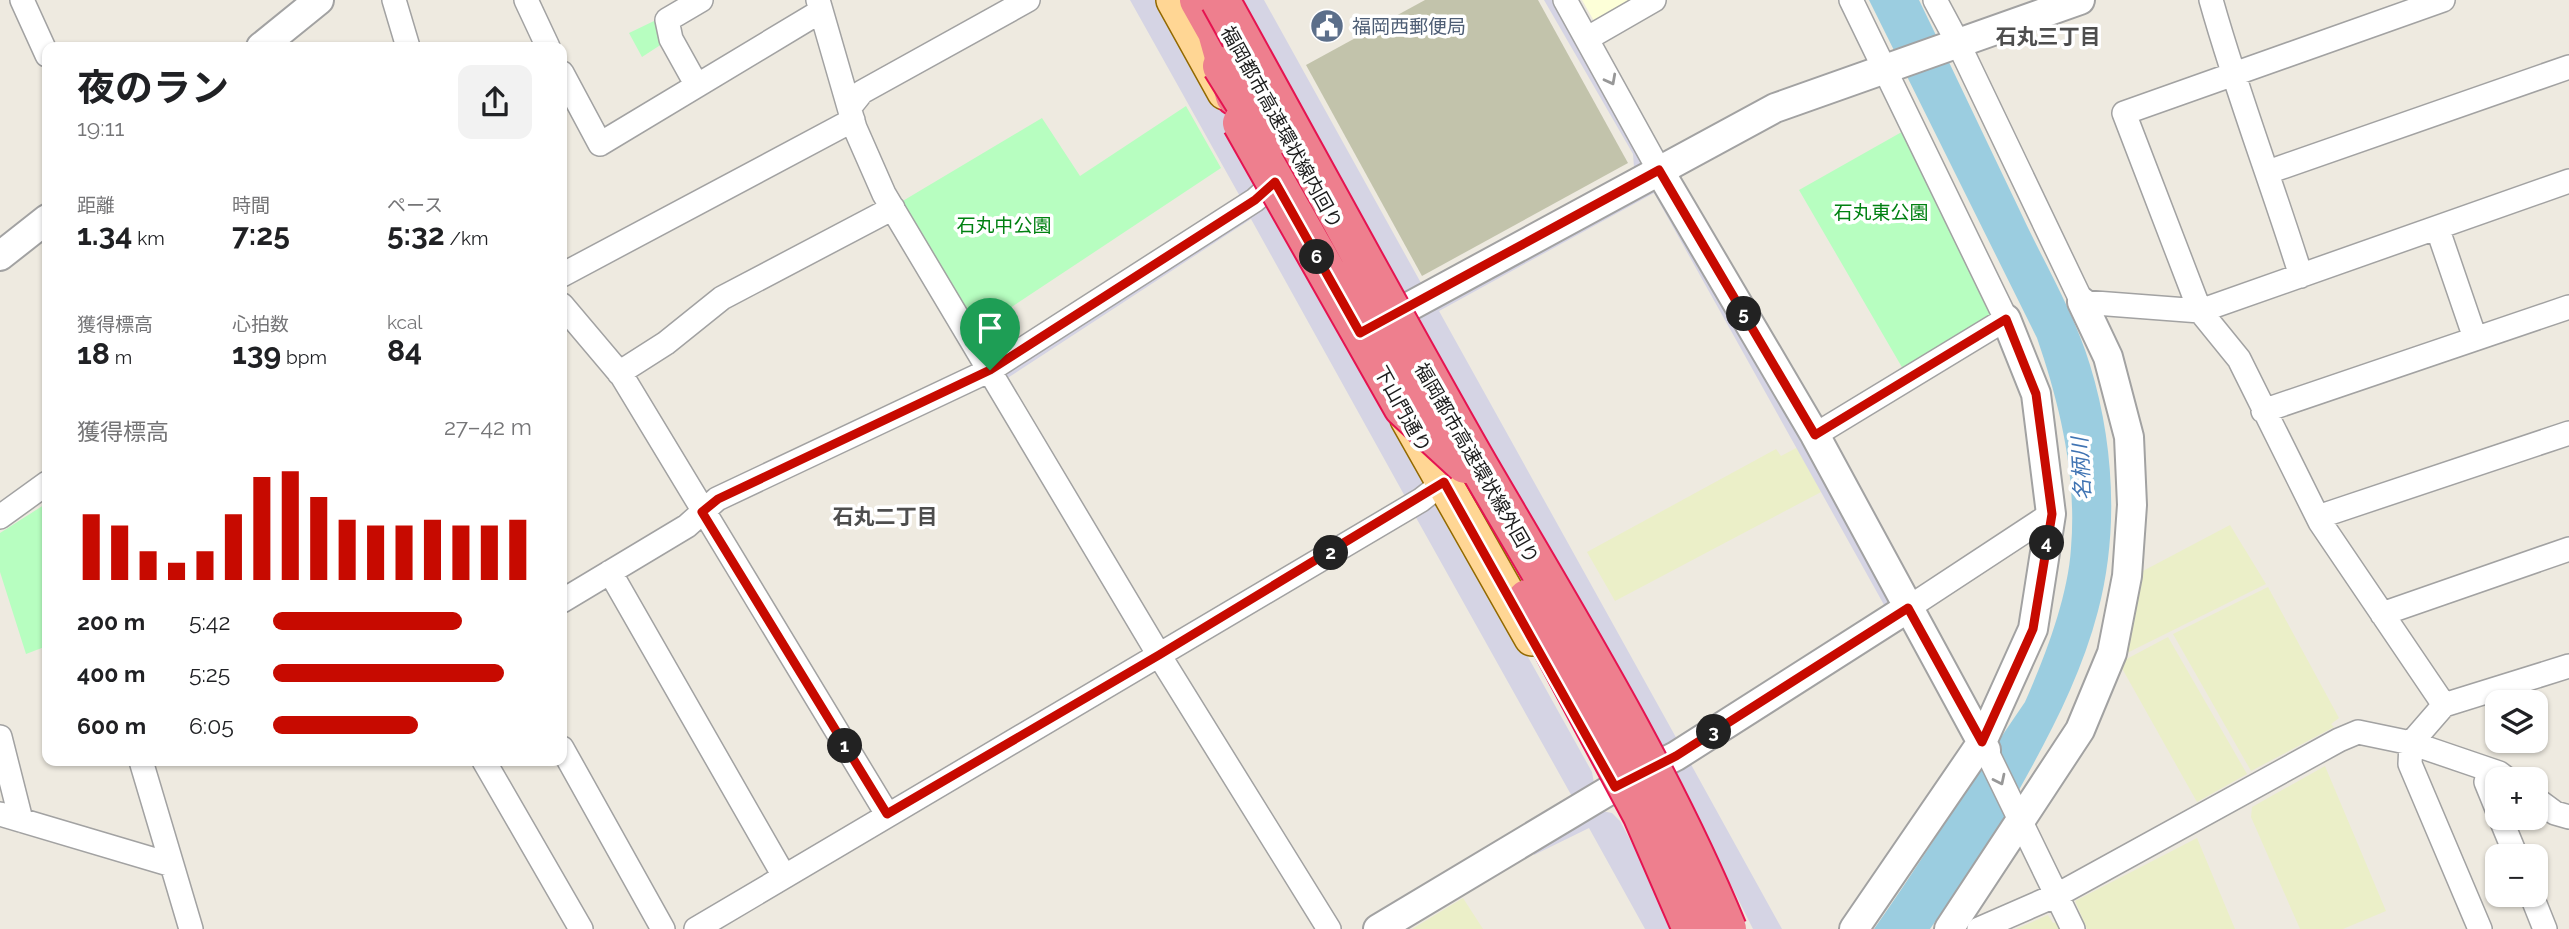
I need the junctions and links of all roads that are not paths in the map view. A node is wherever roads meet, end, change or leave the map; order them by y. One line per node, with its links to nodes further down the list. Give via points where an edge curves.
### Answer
1 (22, 0): 25 (street)
2 (319, 0): 21 (street)
3 (394, 0): 22 (street)
4 (526, 0): 23 (street)
5 (701, 0): 30 (street, via 667,20 671,39)
6 (1028, 0): 31 (street, via 862,92)
7 (1174, 0): 35 (main road, 下山門通り)
8 (1183, 0): 47 (highway, bridge)
9 (1199, 0): 56 (highway, bridge, via 1217,32 1242,123 1403,407)
10 (1213, 0): 47 (highway, 福岡都市高速環状線内回り, bridge, via 1317,185)
11 (1221, 0): 47 (main road, 下山門通り); 56 (highway, 福岡都市高速環状線外回り, bridge)
12 (1565, 0): 20 (street)
13 (1654, 0): 20 (street)
14 (1851, 0): 27 (street)
15 (1935, 0): 24 (street)
16 (2080, 0): 24 (street)
17 (2211, 0): 28 (street)
18 (2443, 0): 28 (street)
19 (819, 5): 30 (street); 31 (street)
20 (1588, 38): 32 (street, one-way to 32)
21 (267, 42)
22 (407, 42)
23 (546, 42)
24 (1958, 43): 27 (street); 42 (street)
25 (42, 44)
26 (2569, 67): 33 (street)
27 (1886, 68): 32 (street, via 1775,108); 46 (street)
28 (2232, 74): 33 (street); 45 (street, via 2124,113)
29 (567, 82): 30 (street, via 600,144)
30 (696, 84)
31 (851, 113): 36 (street); 40 (street)
32 (1659, 170): 47 (street); 53 (street)
33 (2268, 172): 41 (street)
34 (2569, 181): 38 (street)
35 (1275, 182): 47 (main road, 下山門通り); 49 (street, via 1255,200)
36 (893, 208): 49 (street); 50 (street, via 722,298)
37 (42, 223): 39 (street)
38 (2438, 230): 41 (street); 48 (street)
39 (0, 256)
40 (567, 272)
41 (2301, 276): 45 (street)
42 (2082, 302): 45 (street); 80 (street, via 2108,357 2129,437 2132,505 2127,576 2112,653 2080,730)
43 (2569, 307): 48 (street)
44 (567, 311): 50 (street)
45 (2200, 311): 51 (street, via 2239,359)
46 (2006, 319): 53 (street); 58 (street, via 2036,394)
47 (1379, 323): 54 (main road, 下山門通り); 76 (main road, 下山門通り); 93 (highway, 福岡都市高速環状線内回り, bridge, via 1642,814)
48 (2475, 338): 51 (street)
49 (990, 370): 57 (street, via 718,499); 66 (street)
50 (619, 373): 57 (street)
51 (2263, 411): 60 (street)
52 (2569, 433): 60 (street)
53 (1815, 435): 64 (street)
54 (1444, 482): 66 (street); 77 (main road, 下山門通り)
55 (42, 487): 59 (street)
56 (1492, 489): 94 (highway, 福岡都市高速環状線外回り, bridge, via 1690,844)
57 (702, 512): 62 (street, via 687,526); 79 (street)
58 (2052, 514): 64 (street); 71 (street, via 2033,629)
59 (0, 517)
60 (2318, 517): 65 (street)
61 (2569, 549): 65 (street)
62 (610, 572): 63 (street); 84 (street)
63 (567, 598)
64 (1908, 608): 71 (street); 76 (street)
65 (2382, 614): 68 (street)
66 (1159, 655): 79 (street); 91 (street)
67 (2568, 669): 68 (street)
68 (2444, 705): 70 (street)
69 (0, 737): 81 (street)
70 (2411, 743): 75 (street); 85 (street, via 2357,732); 100 (street, via 2410,764)
71 (1984, 746): 80 (street, one-way to 80); 96 (street)
72 (567, 757): 89 (street)
73 (142, 766): 83 (street)
74 (487, 766): 88 (street)
75 (2485, 769)
76 (1646, 772): 77 (street); 95 (main road, 下山門通り)
77 (1615, 787): 92 (street); 93 (main road, 下山門通り)
78 (2548, 808): 82 (street)
79 (887, 814): 84 (street)
80 (2018, 815): 85 (street); 97 (street)
81 (11, 817): 83 (street)
82 (2569, 817)
83 (172, 865): 87 (street)
84 (784, 876): 90 (street)
85 (2059, 894): 98 (street); 99 (street)
86 (2536, 907): 101 (street)
87 (191, 929)
88 (581, 929)
89 (663, 929)
90 (696, 929)
91 (1329, 929)
92 (1378, 929)
93 (1693, 929)
94 (1727, 929)
95 (1735, 929)
96 (1854, 929)
97 (1949, 929)
98 (1979, 929)
99 (2073, 929)
100 (2480, 929)
101 (2545, 929)

